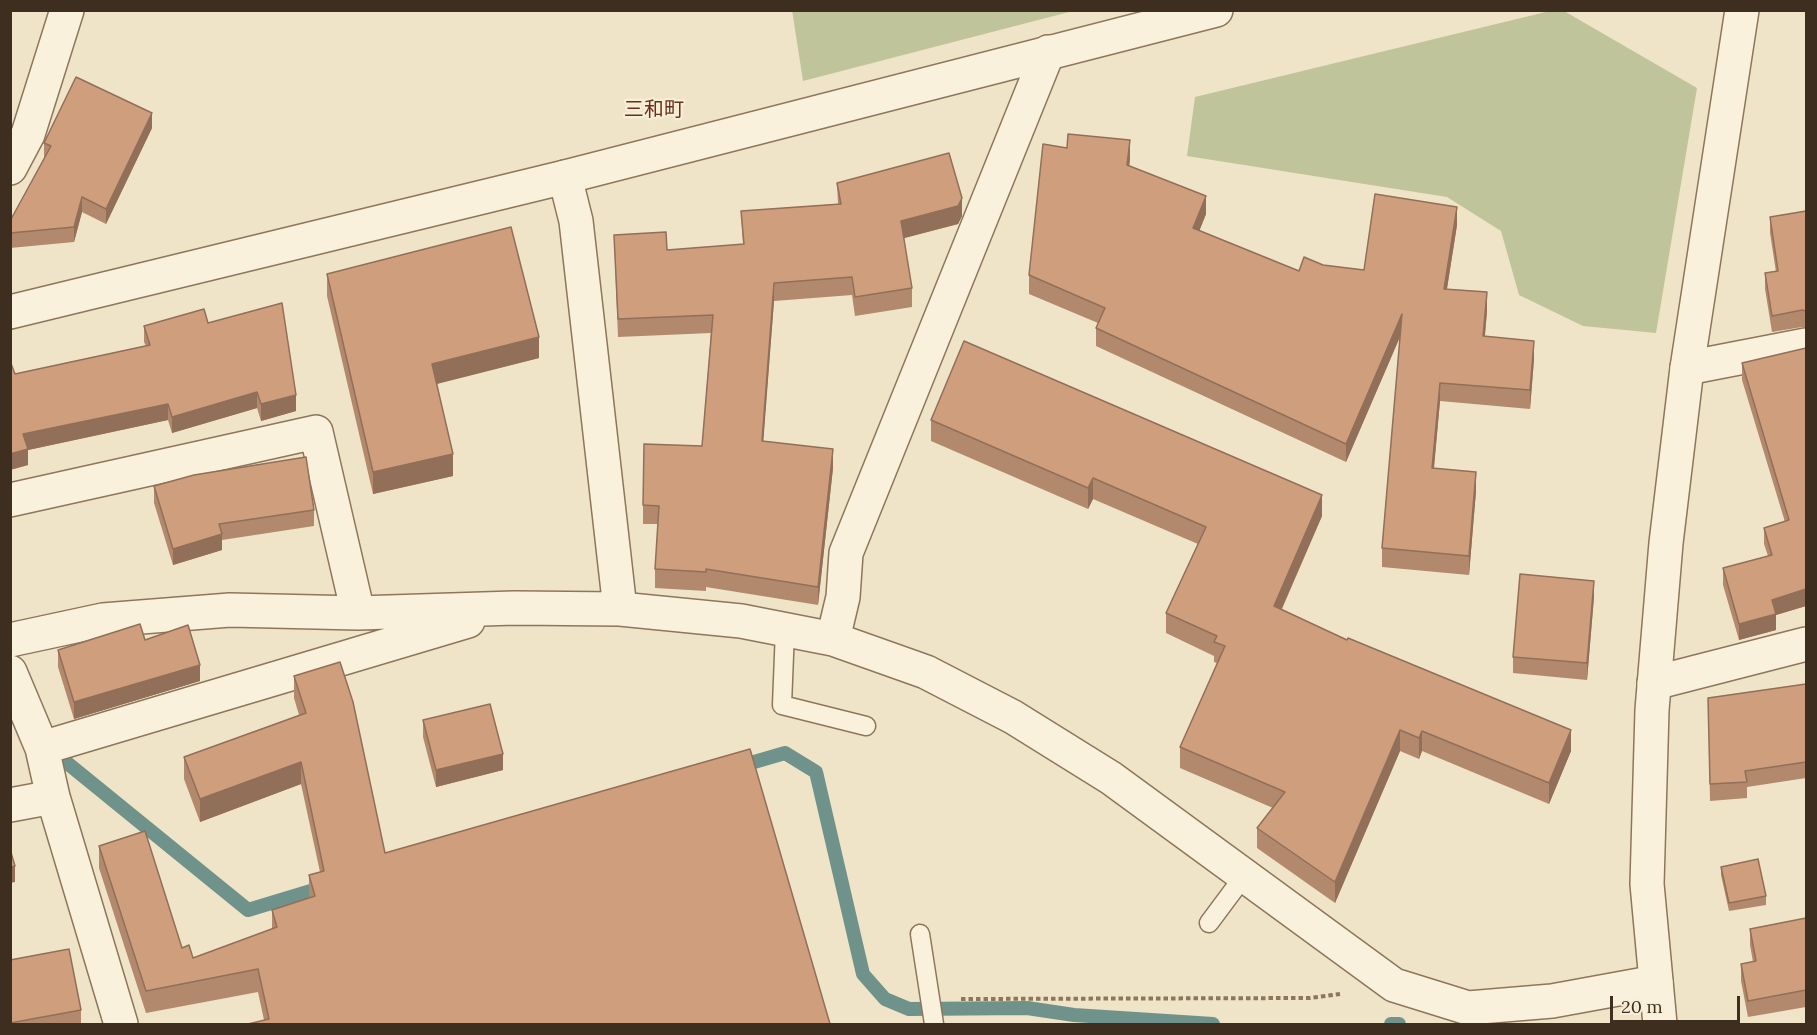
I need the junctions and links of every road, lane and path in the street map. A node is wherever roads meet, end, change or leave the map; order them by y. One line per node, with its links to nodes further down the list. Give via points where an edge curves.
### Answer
1 (67, 10): 5 (street, via 28,134)
2 (1216, 10): 4 (street)
3 (1742, 10): 9 (street)
4 (1048, 52): 6 (street); 15 (street, via 846,553 843,597)
5 (10, 168)
6 (565, 177): 7 (street); 12 (street, via 576,221)
7 (10, 312)
8 (1806, 345): 9 (street)
9 (1687, 368): 19 (street)
10 (10, 500): 13 (street, via 316,432)
11 (514, 608): 12 (street); 13 (street); 21 (street)
12 (620, 609): 14 (street, via 741,621)
13 (358, 613): 16 (street, via 230,610 103,620)
14 (785, 630): 15 (street); 20 (lane, via 782,705)
15 (833, 639): 24 (street, via 926,672 1013,717 1111,778)
16 (10, 640)
17 (1806, 644): 19 (street)
18 (10, 672): 21 (street)
19 (1654, 683): 27 (street, via 1647,884)
20 (866, 726)
21 (42, 748): 22 (street)
22 (52, 797): 23 (street); 30 (street)
23 (10, 805)
24 (1244, 876): 25 (lane); 28 (street)
25 (1209, 923)
26 (920, 934): 29 (lane)
27 (1656, 982): 28 (street, via 1552,1001 1468,1008); 32 (street)
28 (1394, 985): 29 (path, via 1310,998)
29 (930, 999): 31 (lane)
30 (121, 1024)
31 (934, 1024)
32 (1660, 1024)

